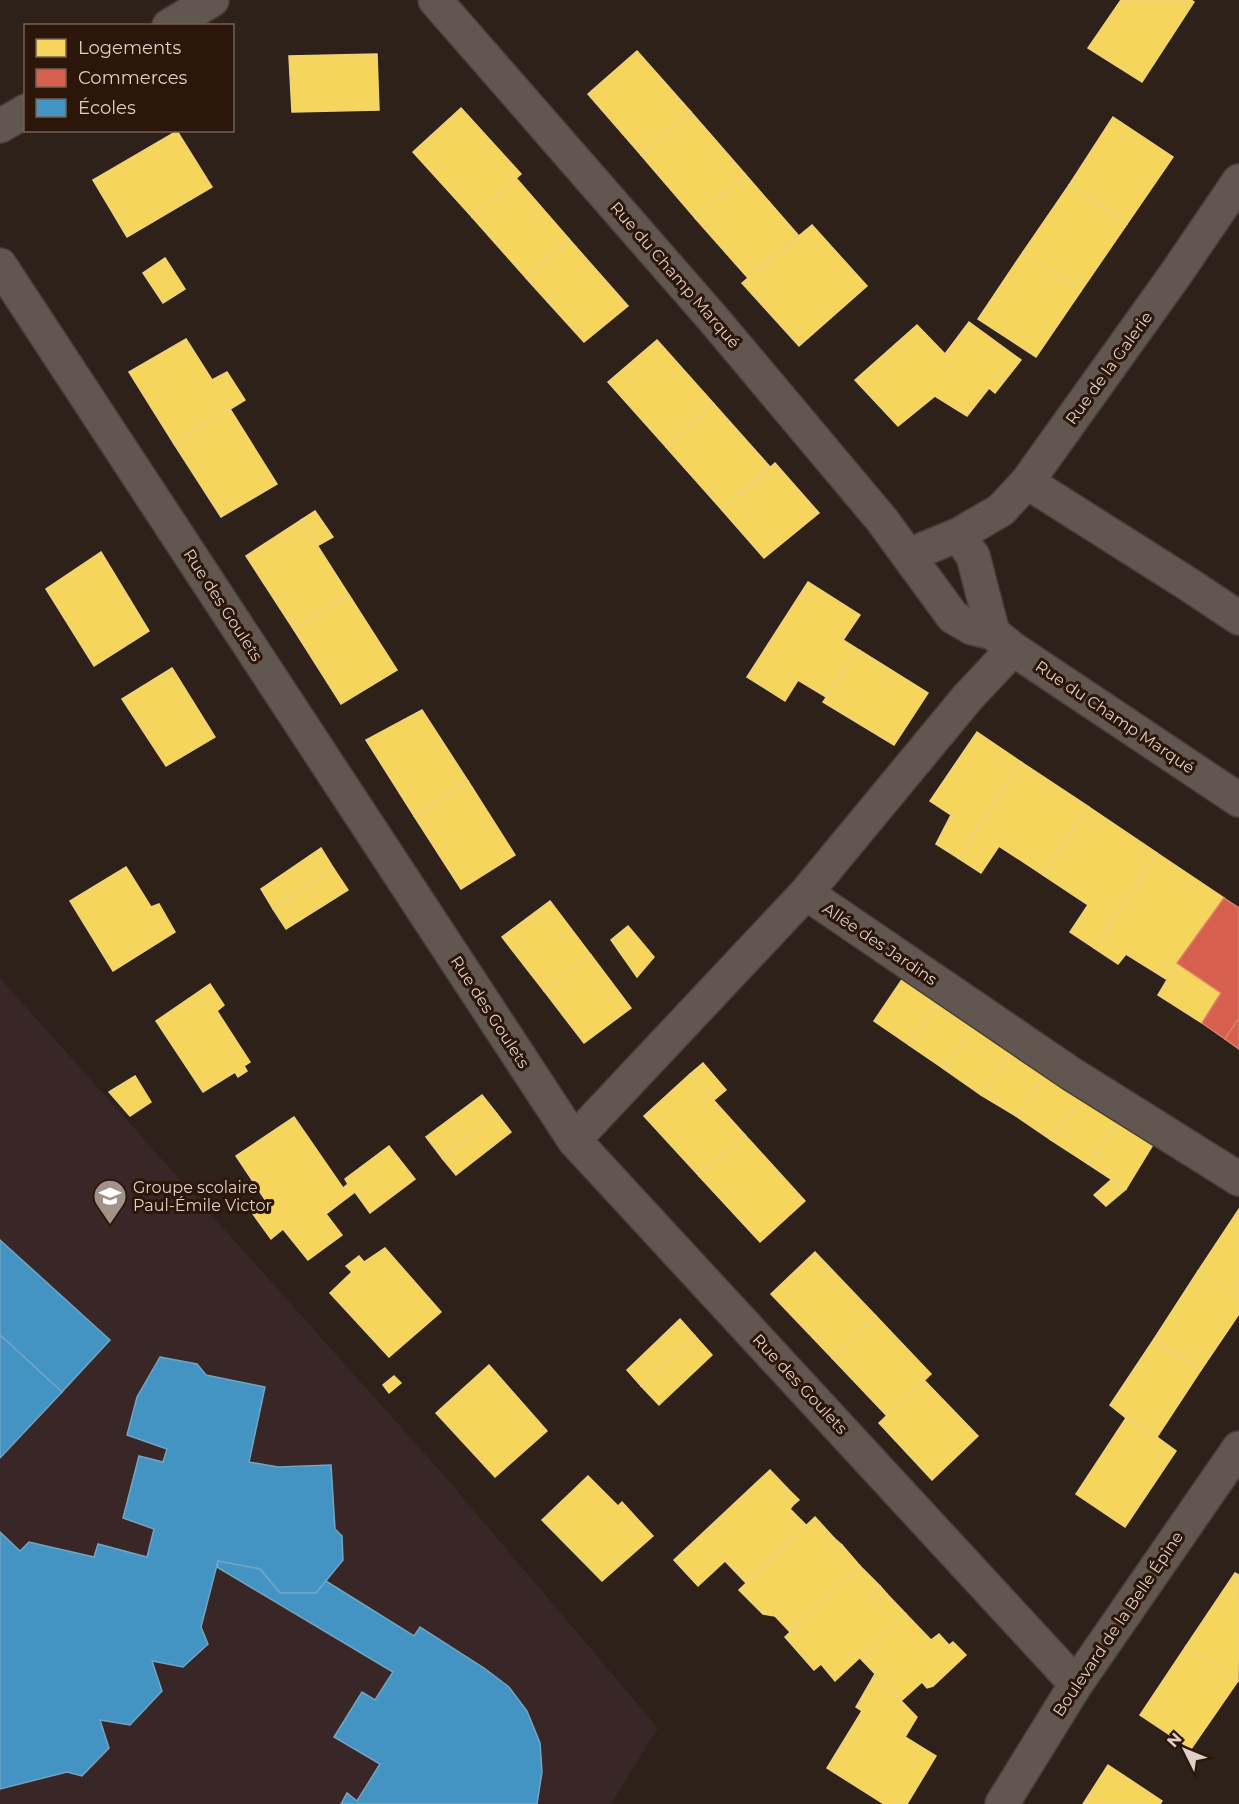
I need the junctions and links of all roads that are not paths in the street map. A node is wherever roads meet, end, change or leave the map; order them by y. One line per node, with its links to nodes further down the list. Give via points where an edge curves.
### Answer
1 (212, 0): 3 (street)
2 (435, 0): 10 (street, Rue du Champ Marqué, via 715,321)
3 (172, 24)
4 (24, 112): 5 (street)
5 (0, 126)
6 (1239, 181): 8 (street, Rue de la Galerie)
7 (0, 265): 15 (street, Rue des Goulets)
8 (1027, 482): 9 (street, Rue de la Galerie, via 1001,510); 11 (street)
9 (958, 535): 10 (street); 12 (street, via 973,556)
10 (909, 555): 12 (street, Rue du Champ Marqué, via 953,617)
11 (1239, 618)
12 (1003, 641): 13 (street, Rue du Champ Marqué); 14 (street, via 968,697)
13 (1239, 800)
14 (806, 893): 15 (street, Allée des Jardins); 16 (street, Allée des Jardins, via 1070,1073)
15 (574, 1140): 18 (street, Rue des Goulets)
16 (1239, 1179)
17 (1239, 1448): 18 (street, Boulevard de la Belle Épine)
18 (1076, 1684): 19 (street, Boulevard de la Belle Épine)
19 (1002, 1804)

